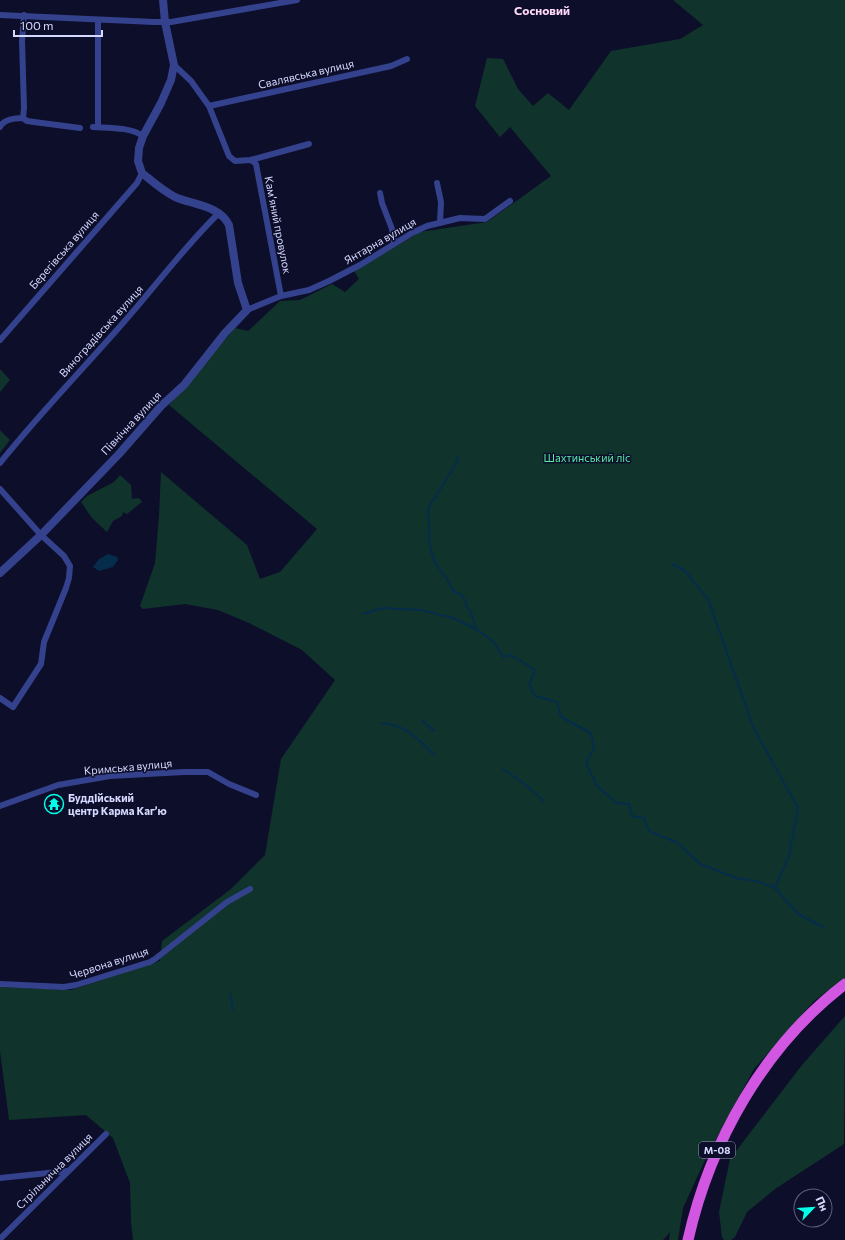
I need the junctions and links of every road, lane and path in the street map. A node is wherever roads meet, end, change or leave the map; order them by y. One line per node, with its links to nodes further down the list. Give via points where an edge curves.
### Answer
1 (163, 0): 6 (street)
2 (297, 0): 6 (street)
3 (0, 15): 4 (street)
4 (24, 15): 5 (street); 10 (street)
5 (98, 20): 6 (street); 13 (street, via 95,127 124,129)
6 (165, 22): 8 (street)
7 (406, 59): 9 (street, Свалявська вулиця, via 391,66)
8 (174, 64): 9 (street, via 191,81); 13 (street, via 172,80)
9 (209, 106): 15 (street, via 229,156 235,161)
10 (23, 118): 11 (street); 12 (street, via 27,121)
11 (1, 124)
12 (80, 128)
13 (143, 136): 16 (street, via 138,161)
14 (309, 144): 15 (street)
15 (251, 160): 23 (street, Камʼяний провулок, via 256,164)
16 (142, 173): 20 (street, via 175,197); 26 (street, Берегівська вулиця, via 137,183)
17 (437, 183): 21 (street, via 441,202)
18 (380, 193): 22 (street, via 392,229)
19 (510, 201): 21 (street, Янтарна вулиця, via 485,219 460,218)
20 (219, 213): 24 (street, via 229,225 238,283); 28 (street, Виноградівська вулиця, via 19,438)
21 (440, 223): 22 (street, Янтарна вулиця, via 427,226)
22 (394, 244): 23 (street, Янтарна вулиця, via 330,281 309,290)
23 (281, 296): 24 (street, Північна вулиця)
24 (247, 310): 30 (street, Північна вулиця, via 184,385 161,406)
25 (0, 328): 26 (street)
26 (6, 333): 27 (street, Берегівська вулиця)
27 (0, 340)
28 (0, 463)
29 (0, 489): 30 (street)
30 (41, 535): 31 (street, Північна вулиця); 32 (street, via 64,556 70,566 69,578 44,642 41,664 13,707)
31 (0, 573)
32 (0, 698)
33 (256, 795): 34 (street, Кримська вулиця, via 208,772 184,772 110,776 58,785)
34 (0, 806)
35 (250, 890): 36 (street, Червона вулиця, via 227,902 150,962 76,986)
36 (0, 984)
37 (845, 984): 42 (highway, М-08, via 794,1032 746,1097 711,1164)
38 (106, 1134): 39 (street, Стрільнична вулиця)
39 (68, 1171): 40 (street); 41 (street, Стрільнична вулиця)
40 (0, 1178)
41 (0, 1239)
42 (688, 1240)

